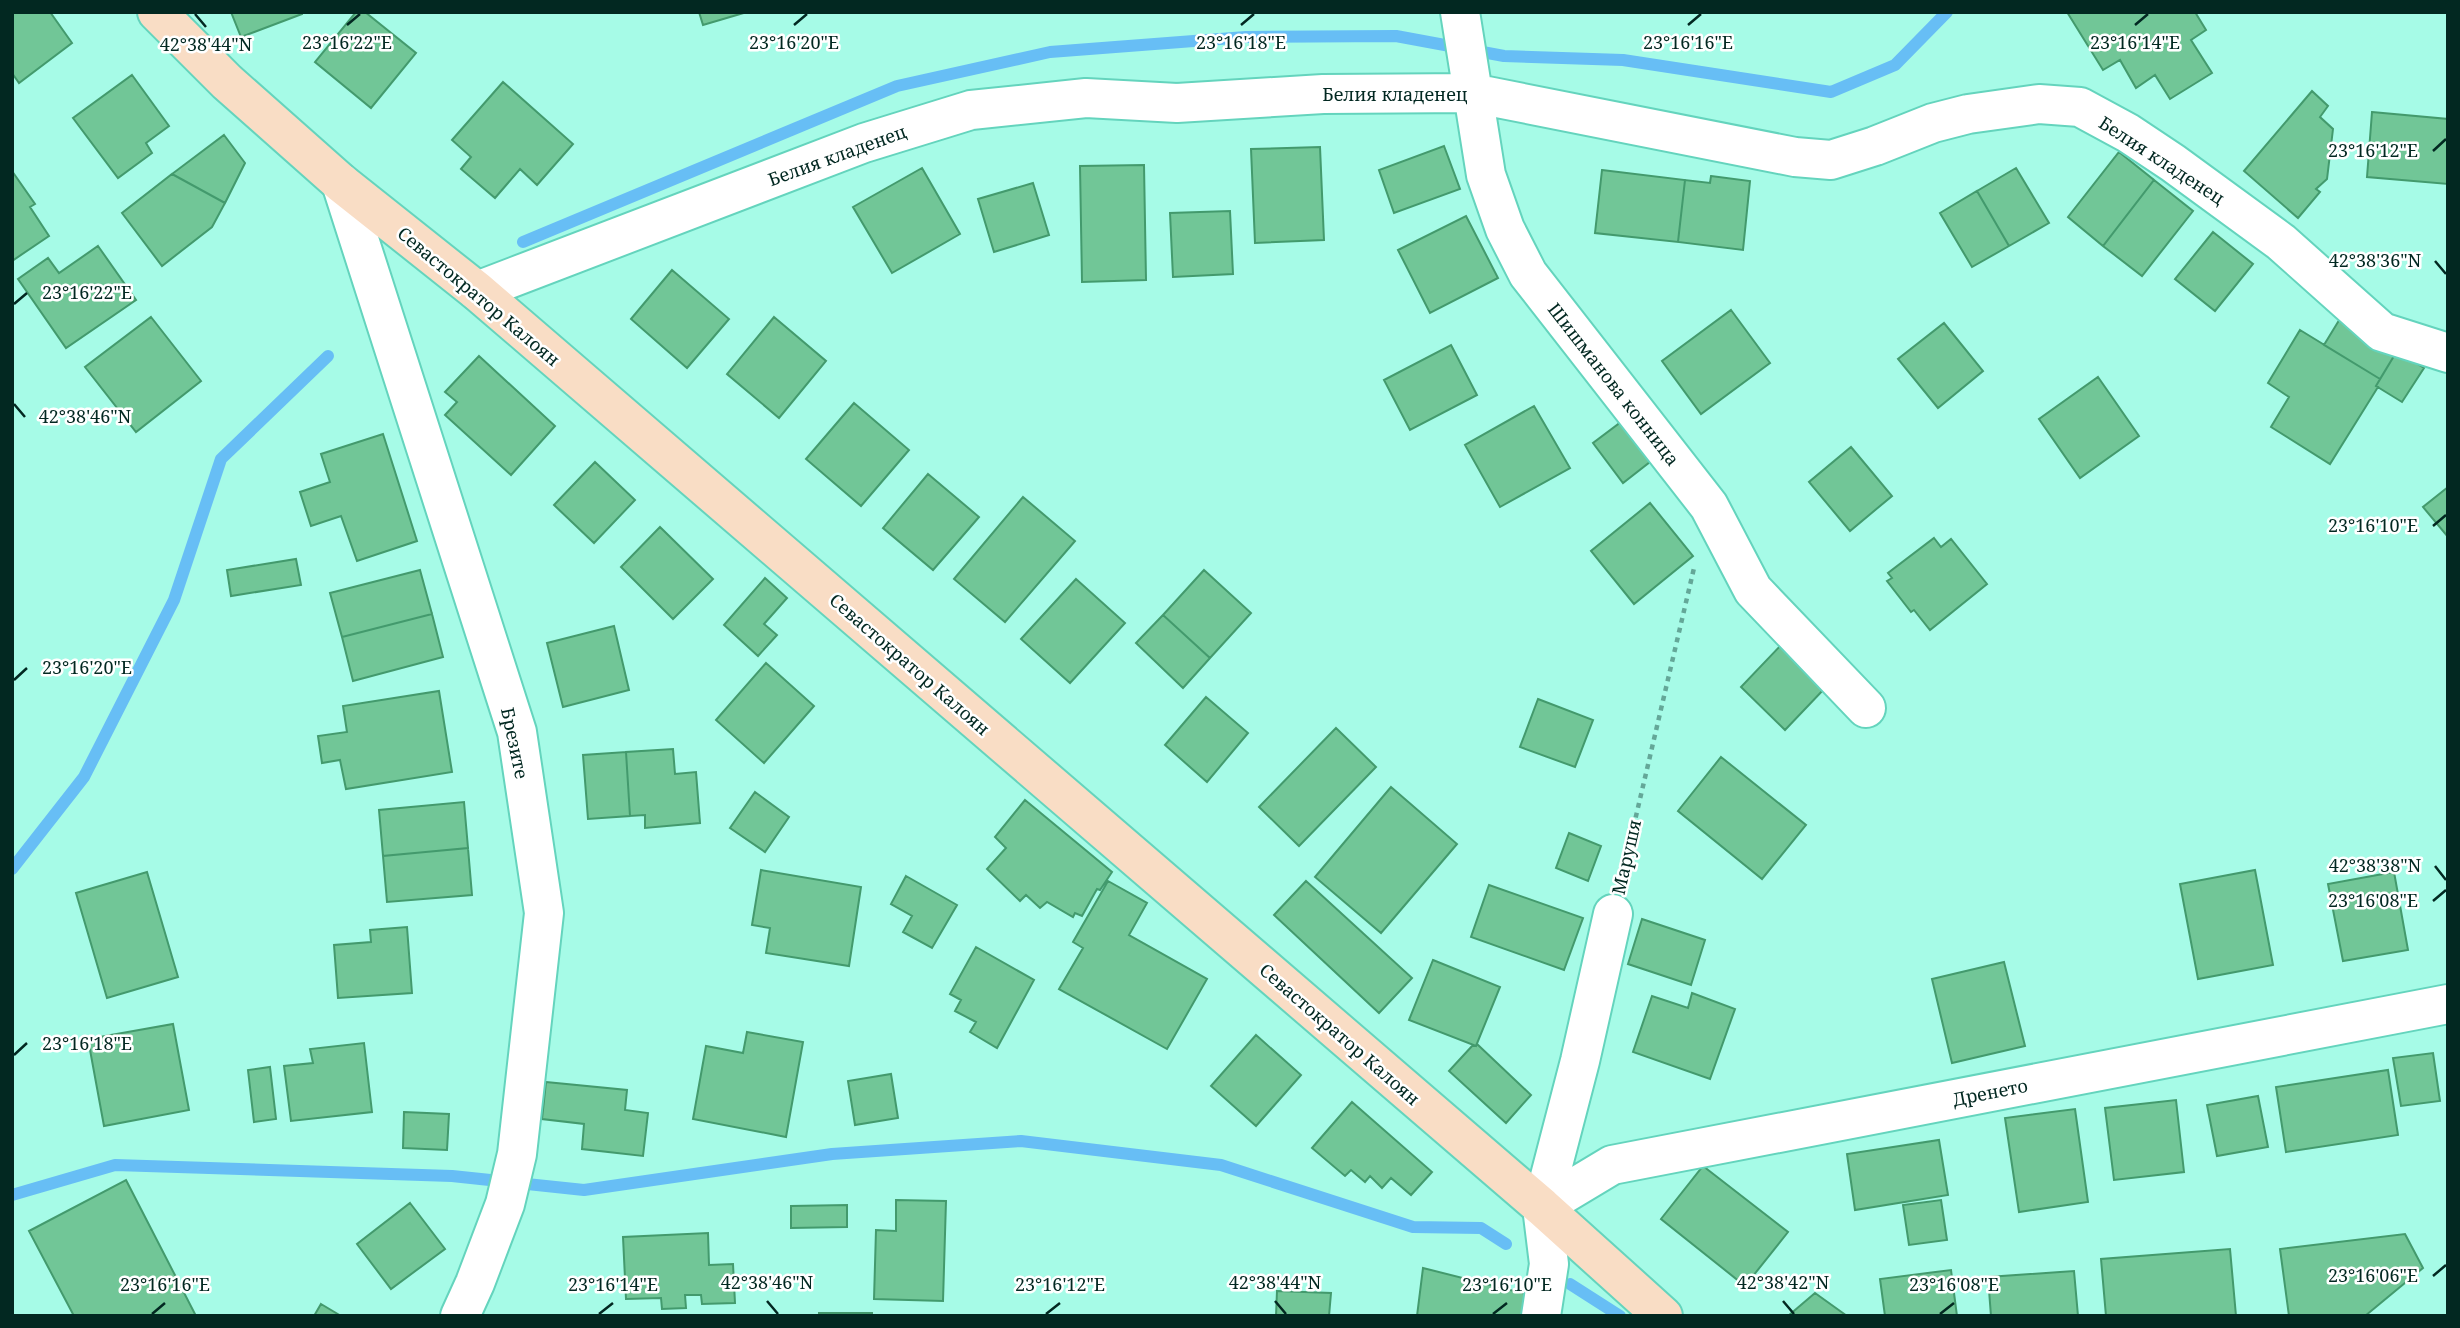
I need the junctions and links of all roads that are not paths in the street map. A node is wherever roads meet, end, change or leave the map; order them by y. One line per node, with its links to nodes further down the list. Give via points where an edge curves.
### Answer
1 (157, 12): 4 (main road, Севастократор Калоян)
2 (182, 12): 4 (street)
3 (1460, 12): 5 (street, Шишманова конница)
4 (199, 54): 6 (main road, Севастократор Калоян)
5 (1472, 93): 7 (street, Белия кладенец, via 1323,94 1177,103 1086,98 971,110 864,143); 8 (street, Белия кладенец, via 1795,157 1831,160 1968,114 2039,104 2080,107 2173,163 2281,242 2382,332); 9 (street, Шишманова конница, via 1486,175 1505,229 1528,274 1709,506 1753,590)
6 (341, 184): 7 (main road, Севастократор Калоян); 13 (street, Брезите, via 517,732 544,913 517,1154 505,1204)
7 (477, 291): 12 (main road, Севастократор Калоян)
8 (2448, 353)
9 (1866, 708)
10 (1613, 914): 12 (street, Марушя)
11 (2448, 1004): 12 (street, Дренето, via 1612,1165)
12 (1542, 1207): 14 (street, via 1549,1264); 15 (main road, Севастократор Калоян)
13 (460, 1316)
14 (1541, 1316)
15 (1664, 1316)

